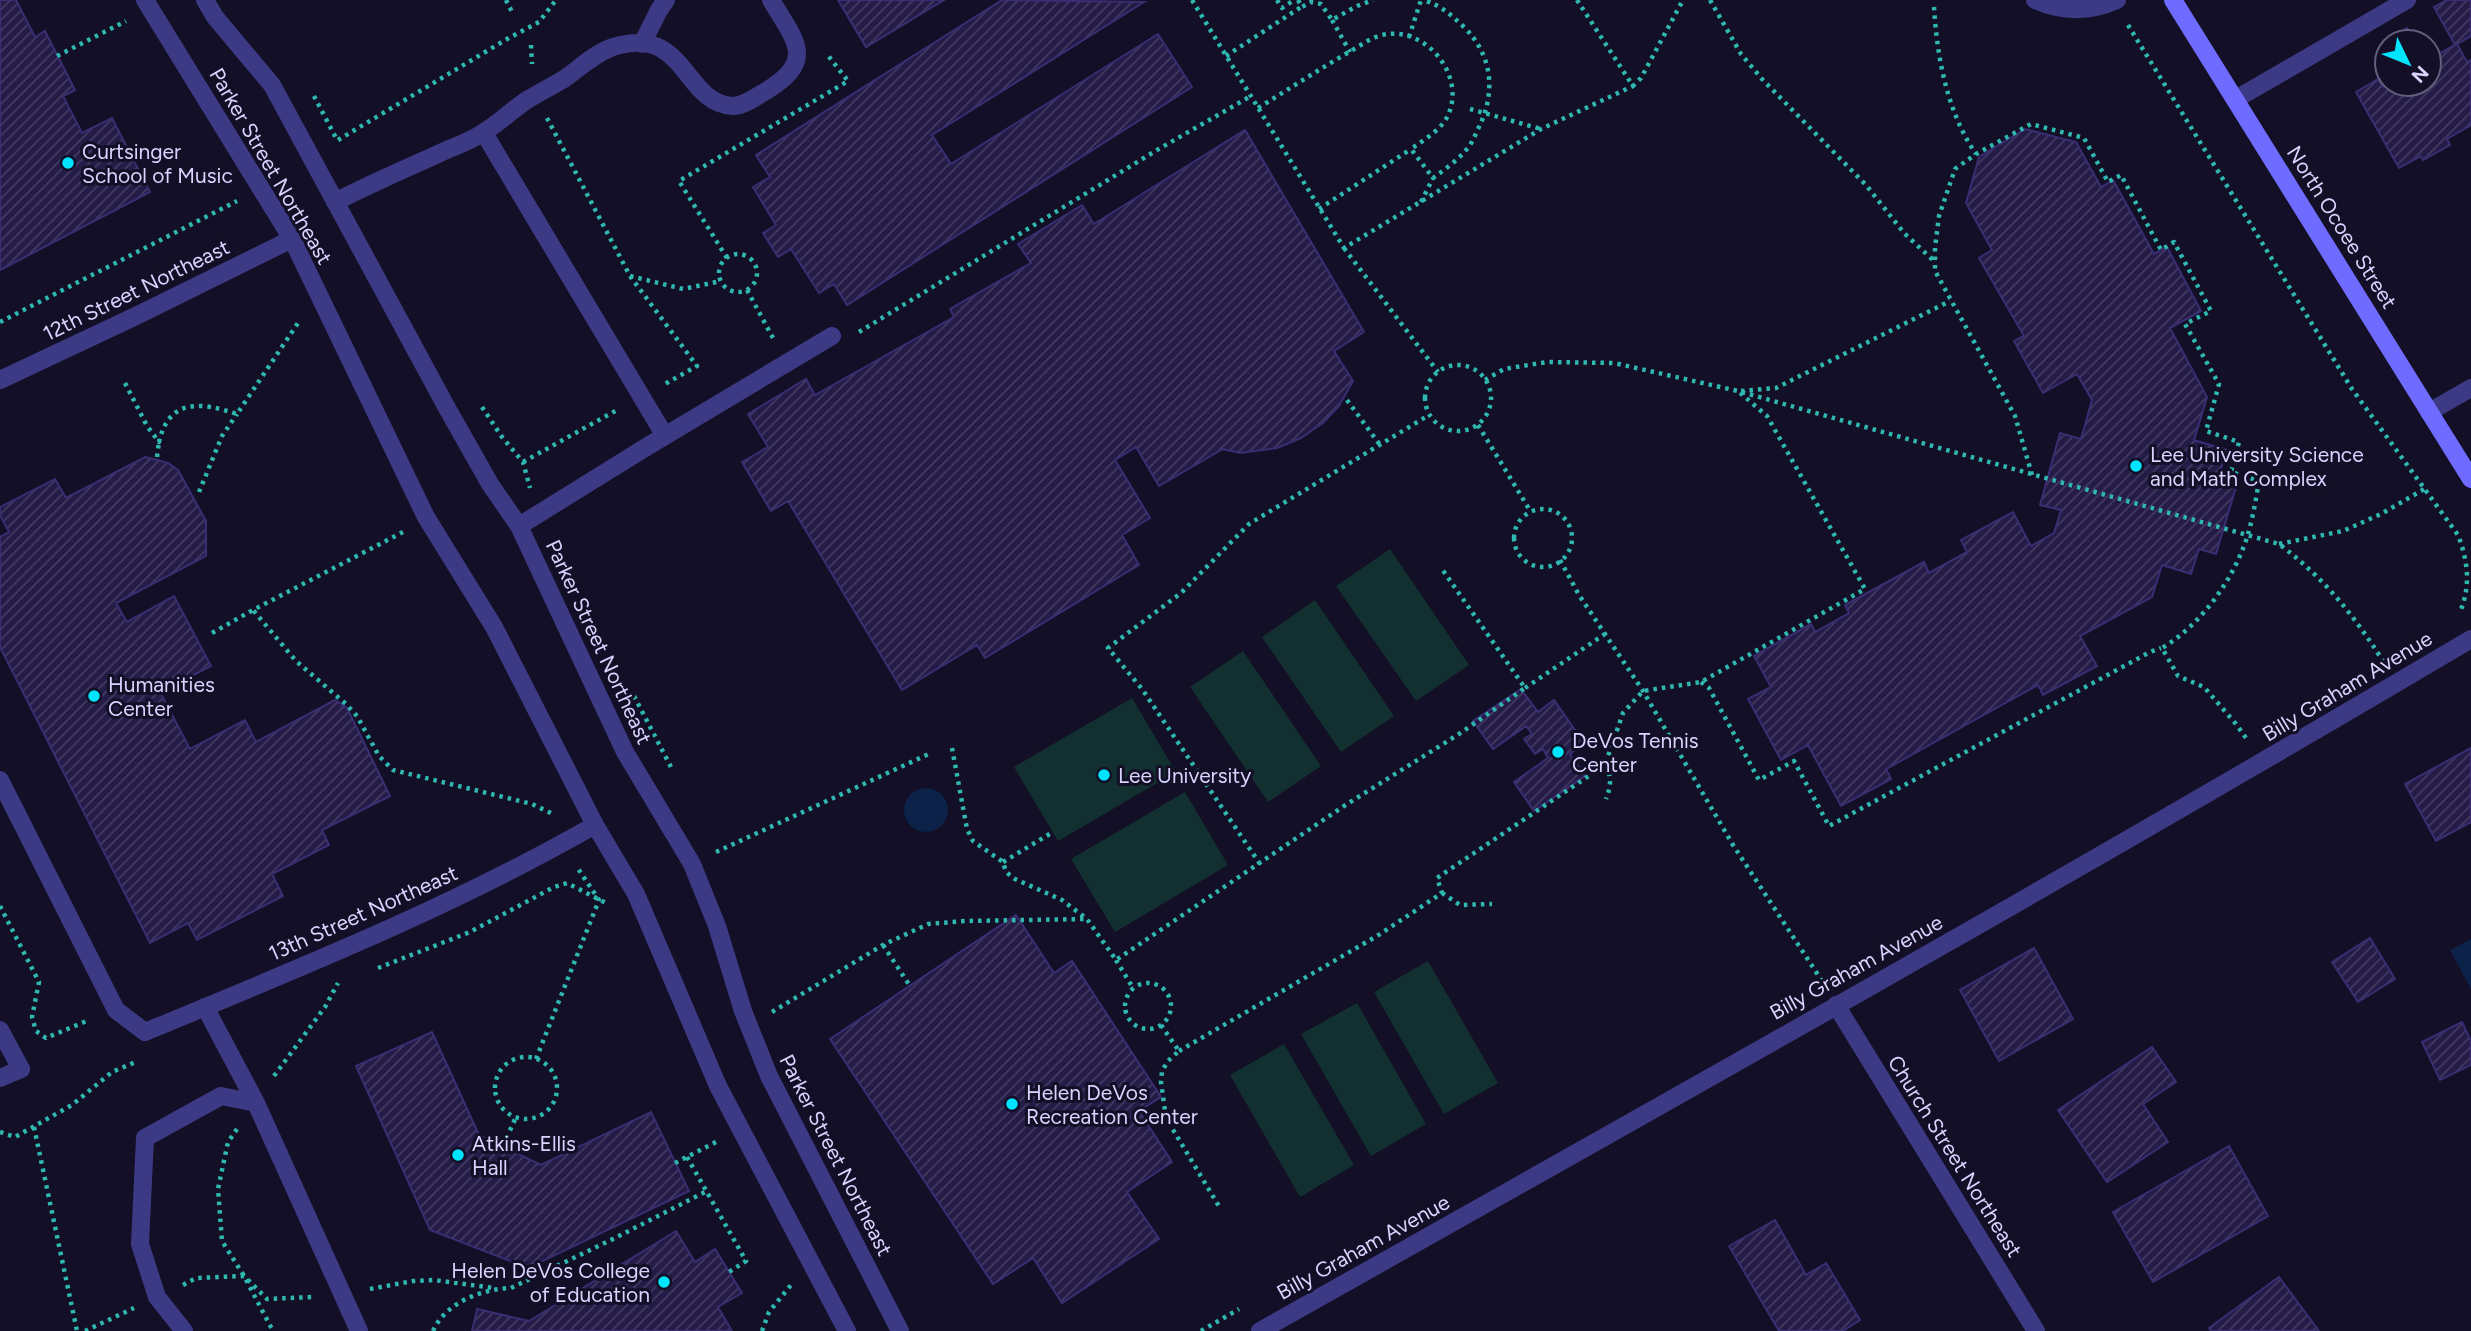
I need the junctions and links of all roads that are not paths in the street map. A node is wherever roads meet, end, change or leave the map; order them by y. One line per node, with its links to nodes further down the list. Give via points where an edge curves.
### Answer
1 (145, 0): 13 (street, Parker Street Northeast)
2 (205, 0): 12 (street, Parker Street Northeast, via 272,85)
3 (666, 0): 9 (street)
4 (771, 0): 9 (street, via 799,51 797,63 782,81 734,106 713,100 679,61 660,47)
5 (2035, 0): 8 (street, via 2074,9 2099,8)
6 (2173, 0): 10 (main road, North Ocoee Street)
7 (2407, 0): 10 (street)
8 (2115, 1)
9 (642, 44): 11 (street, via 608,49)
10 (2236, 99): 17 (main road, North Ocoee Street)
11 (484, 133): 12 (street); 18 (street)
12 (335, 202): 20 (street, Parker Street Northeast, via 478,462)
13 (292, 239): 15 (street, 12th Street Northeast); 23 (street, Parker Street Northeast, via 426,517 494,626)
14 (832, 336): 18 (street)
15 (0, 380)
16 (2471, 388): 17 (street)
17 (2429, 412): 19 (main road, North Ocoee Street)
18 (664, 436): 20 (street)
19 (2471, 480)
20 (519, 526): 32 (street, Parker Street Northeast, via 625,752 692,864 769,1076)
21 (2471, 639): 24 (street, Billy Graham Avenue, via 2220,788)
22 (0, 780): 25 (street, 13th Street Northeast, via 116,1010 145,1032)
23 (595, 825): 25 (street, 13th Street Northeast, via 409,919); 31 (street, Parker Street Northeast, via 636,894 718,1086)
24 (1836, 1005): 33 (street, Billy Graham Avenue); 34 (street, Church Street Northeast)
25 (205, 1007): 28 (street)
26 (0, 1030): 27 (street, via 21,1069)
27 (0, 1078)
28 (256, 1102): 29 (street, via 221,1096 145,1138 140,1244 157,1297); 30 (street)
29 (184, 1331)
30 (359, 1331)
31 (847, 1331)
32 (901, 1331)
33 (1261, 1331)
34 (2036, 1331)

